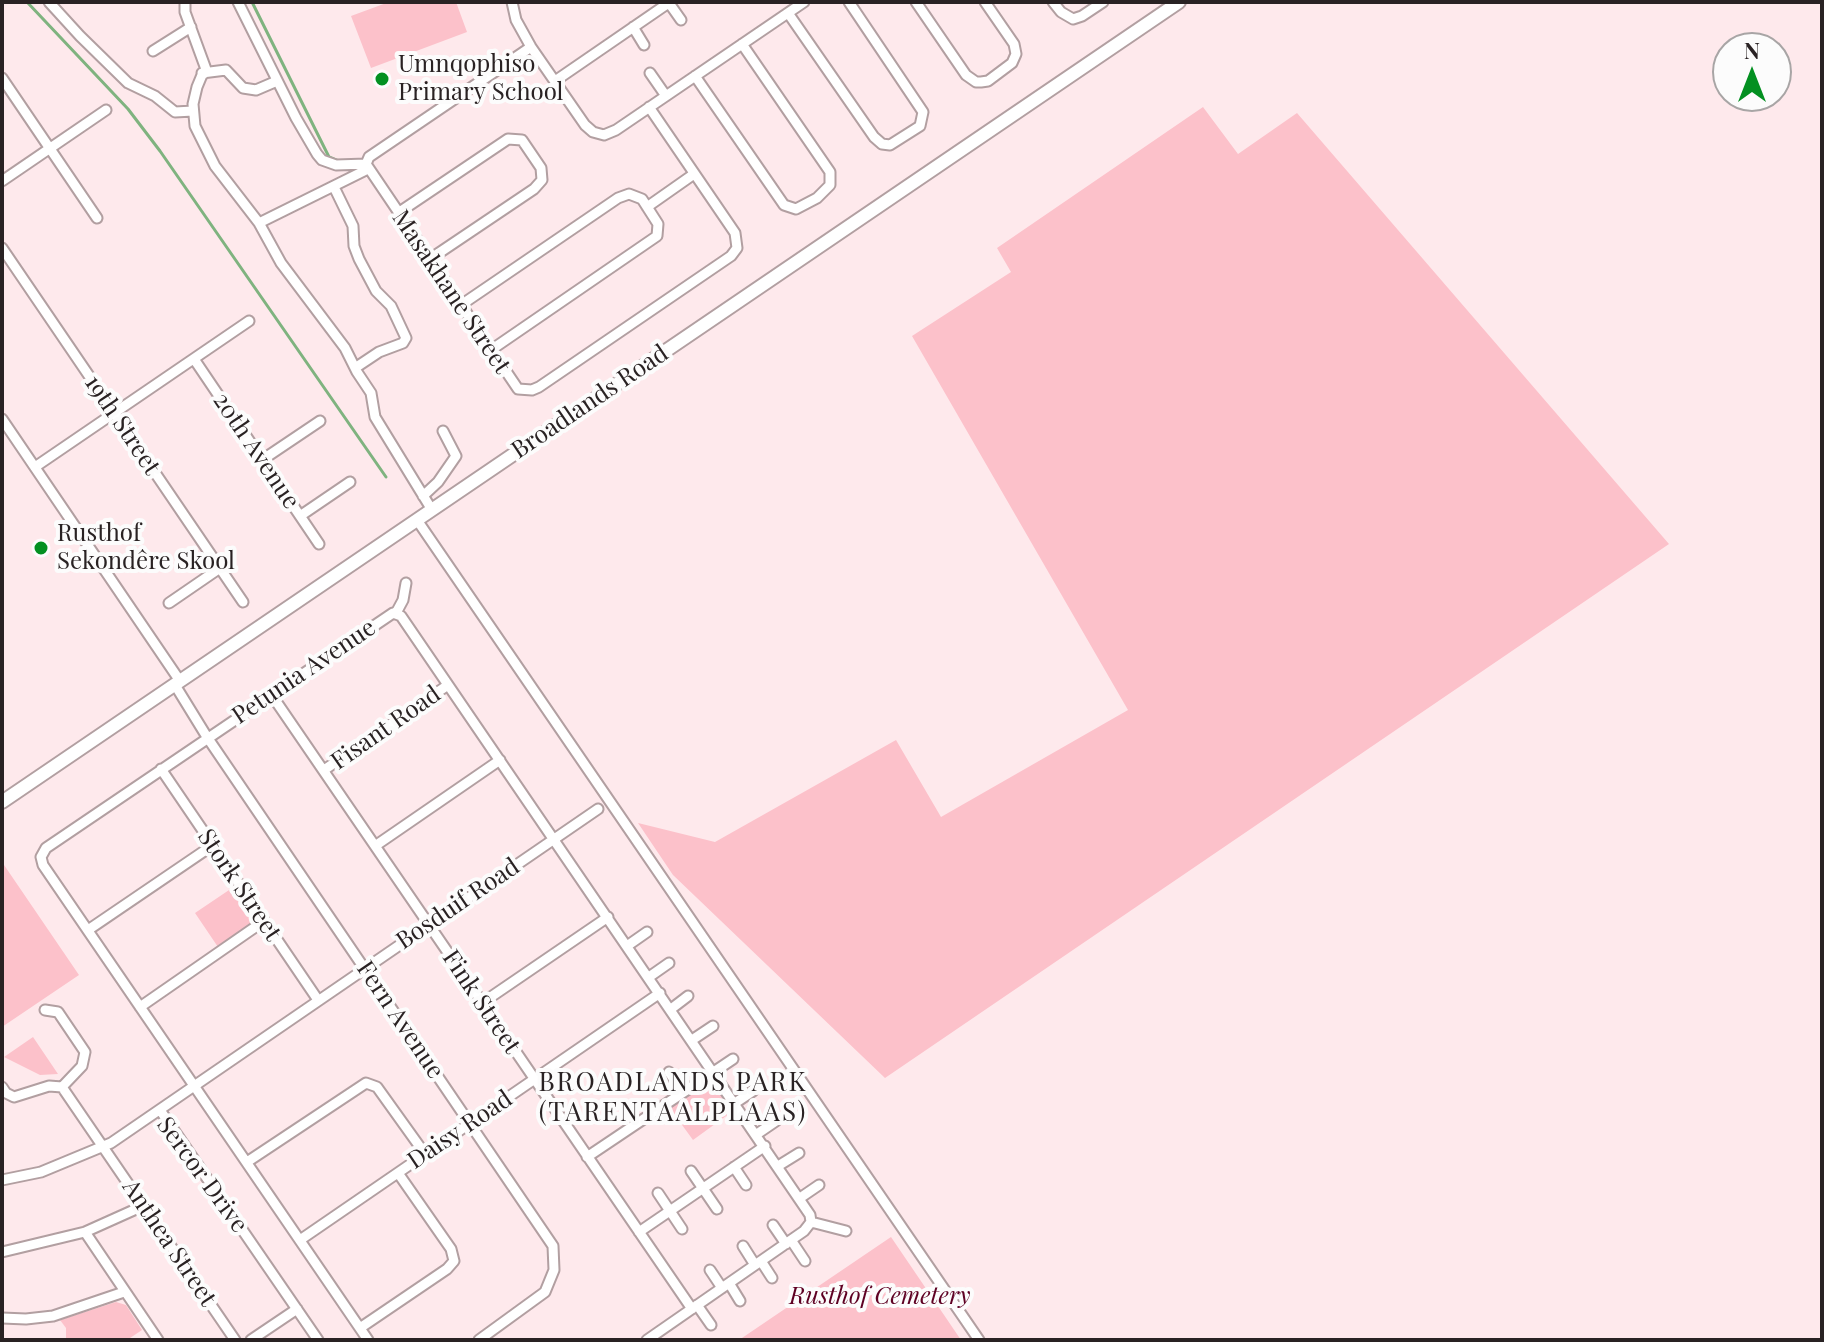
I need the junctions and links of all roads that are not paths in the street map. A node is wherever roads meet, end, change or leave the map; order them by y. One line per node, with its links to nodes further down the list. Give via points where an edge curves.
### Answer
1 (49, 2): 30 (street, via 128,83 175,112)
2 (185, 2): 15 (street)
3 (238, 2): 25 (street)
4 (512, 2): 19 (street)
5 (670, 2): 14 (street); 16 (street)
6 (804, 2): 13 (street)
7 (849, 2): 13 (street, via 923,112 920,126 890,145 874,137)
8 (916, 2): 9 (street, via 976,82 988,81 1016,54)
9 (985, 2)
10 (1053, 2): 11 (street, via 1073,19)
11 (1103, 2)
12 (1179, 2): 55 (main road, Broadlands Road)
13 (788, 13): 17 (street)
14 (681, 20)
15 (191, 27): 20 (street); 21 (street)
16 (633, 27): 18 (street); 26 (street)
17 (742, 44): 23 (street); 23 (street, via 830,172 830,185 817,198 796,209 784,205)
18 (644, 45)
19 (531, 47): 26 (street); 32 (street, via 369,157)
20 (153, 51)
21 (204, 73): 25 (street, via 226,70 243,88 256,90); 30 (street)
22 (650, 73): 27 (street)
23 (695, 76): 27 (street)
24 (2, 78): 31 (street)
25 (277, 81): 32 (street, via 322,160)
26 (555, 81): 28 (street, via 585,125 598,134 616,130)
27 (666, 96): 28 (street)
28 (649, 107): 33 (street, Masakhane Street)
29 (106, 110): 31 (street)
30 (193, 111): 39 (street, via 215,166)
31 (50, 148): 34 (street); 38 (street)
32 (367, 166): 35 (street); 37 (street, Masakhane Street)
33 (694, 174): 36 (street); 44 (street, Masakhane Street, via 735,233 731,256 532,390 518,389)
34 (2, 181)
35 (334, 187): 39 (street); 46 (street, via 353,226 359,259 406,338)
36 (647, 207): 42 (street, via 636,195 618,198); 44 (street, via 658,224 657,236)
37 (398, 213): 41 (street, Masakhane Street); 41 (street, via 513,138 522,140 543,170 539,184)
38 (97, 218)
39 (259, 223): 46 (street)
40 (2, 248): 47 (street, 19th Street)
41 (430, 259): 42 (street, Masakhane Street)
42 (461, 305): 44 (street, Masakhane Street)
43 (249, 321): 45 (street)
44 (491, 350)
45 (194, 359): 47 (street); 51 (street, 20th Avenue)
46 (355, 368): 54 (street, via 371,393 375,417)
47 (114, 413): 52 (street); 59 (street, 19th Street)
48 (2, 419): 52 (street, Fern Avenue)
49 (320, 421): 51 (street)
50 (443, 431): 54 (street, via 456,456)
51 (262, 460): 56 (street, 20th Avenue)
52 (35, 467): 64 (street, Fern Avenue)
53 (350, 482): 56 (street)
54 (423, 496): 55 (street)
55 (432, 510): 57 (main road, Broadlands Road)
56 (300, 516): 58 (street, 20th Avenue)
57 (417, 520): 64 (main road, Broadlands Road); 156 (street)
58 (319, 544)
59 (220, 568): 61 (street, 19th Street); 62 (street)
60 (406, 583): 63 (street)
61 (243, 602)
62 (169, 603)
63 (396, 613): 65 (street, Petunia Avenue); 66 (street, Petunia Avenue)
64 (178, 683): 67 (street, Fern Avenue); 71 (main road, Broadlands Road)
65 (448, 685): 68 (street, Petunia Avenue); 70 (street, Fisant Road)
66 (271, 694): 67 (street, Petunia Avenue); 70 (street, Fink Street)
67 (207, 737): 69 (street, Petunia Avenue); 83 (street, Fern Avenue)
68 (500, 760): 73 (street, Petunia Avenue); 75 (street)
69 (161, 769): 74 (street, Stork Street); 79 (street, Petunia Avenue, via 42,854 43,865)
70 (324, 770): 75 (street, Fink Street)
71 (2, 802)
72 (598, 809): 73 (street, Bosduif Road)
73 (554, 839): 76 (street, Petunia Avenue); 78 (street, Bosduif Road)
74 (213, 845): 77 (street, Stork Street); 79 (street)
75 (375, 846): 78 (street, Fink Street)
76 (608, 917): 81 (street, Petunia Avenue); 88 (street)
77 (264, 921): 87 (street, Stork Street); 89 (street)
78 (429, 924): 83 (street, Bosduif Road); 88 (street, Fink Street)
79 (88, 930): 89 (street, Petunia Avenue)
80 (647, 932): 81 (street)
81 (627, 946): 84 (street, Petunia Avenue)
82 (669, 963): 84 (street)
83 (365, 968): 87 (street, Bosduif Road); 106 (street, Fern Avenue)
84 (649, 977): 85 (street, Petunia Avenue)
85 (660, 993): 90 (street, Petunia Avenue); 97 (street, Daisy Road)
86 (688, 996): 90 (street)
87 (318, 1000): 98 (street, Bosduif Road)
88 (482, 1003): 97 (street, Fink Street)
89 (140, 1007): 98 (street, Petunia Avenue)
90 (671, 1009): 93 (street, Petunia Avenue)
91 (45, 1010): 100 (street, via 58,1012 85,1052 82,1066)
92 (713, 1026): 93 (street)
93 (692, 1040): 95 (street, Petunia Avenue)
94 (733, 1059): 95 (street)
95 (713, 1071): 102 (street); 103 (street, Petunia Avenue)
96 (669, 1072): 102 (street)
97 (535, 1080): 106 (street, Daisy Road); 112 (street, Fink Street)
98 (194, 1085): 104 (street, Bosduif Road); 113 (street, Petunia Avenue)
99 (2, 1087): 100 (street, via 14,1097)
100 (62, 1087): 109 (street, Anthea Street)
101 (753, 1091): 103 (street)
102 (682, 1092): 112 (street)
103 (735, 1103): 107 (street, Petunia Avenue)
104 (160, 1110): 109 (street, Sercor Drive); 145 (street, Sercor Drive)
105 (776, 1121): 107 (street)
106 (471, 1123): 111 (street, Daisy Road); 155 (street, Fern Avenue, via 546,1233 555,1259 545,1292)
107 (757, 1134): 108 (street, Petunia Avenue)
108 (765, 1146): 114 (street, Petunia Avenue); 115 (street)
109 (103, 1147): 118 (street, Sercor Drive, via 41,1172); 124 (street, Anthea Street)
110 (799, 1153): 114 (street)
111 (425, 1154): 113 (street, via 377,1087 366,1083); 117 (street, Daisy Road)
112 (587, 1157): 132 (street, Fink Street)
113 (247, 1162): 133 (street, Petunia Avenue)
114 (778, 1166): 123 (street, Petunia Avenue)
115 (734, 1167): 119 (street); 121 (street)
116 (691, 1171): 121 (street)
117 (398, 1173): 133 (street, Daisy Road); 148 (street, via 454,1261)
118 (2, 1180)
119 (746, 1185)
120 (819, 1185): 123 (street)
121 (703, 1188): 125 (street); 126 (street)
122 (658, 1193): 126 (street)
123 (800, 1198): 127 (street, Petunia Avenue)
124 (140, 1201): 131 (street, via 134,1210); 151 (street, Anthea Street)
125 (717, 1209)
126 (670, 1210): 129 (street); 132 (street)
127 (811, 1222): 130 (street); 134 (street)
128 (773, 1225): 134 (street)
129 (682, 1229)
130 (846, 1231)
131 (85, 1232): 136 (street); 142 (street)
132 (639, 1232): 144 (street, Fink Street)
133 (300, 1240): 148 (street, Petunia Avenue)
134 (789, 1242): 137 (street); 138 (street)
135 (743, 1246): 138 (street)
136 (2, 1252)
137 (805, 1261)
138 (758, 1263): 140 (street); 141 (street)
139 (710, 1270): 141 (street)
140 (772, 1278)
141 (725, 1286): 143 (street); 144 (street)
142 (124, 1292): 146 (street, via 53,1316); 150 (street)
143 (740, 1301)
144 (694, 1307): 147 (street, Fink Street); 149 (street)
145 (297, 1309): 152 (street); 153 (street, Sercor Drive)
146 (2, 1318)
147 (711, 1325)
148 (360, 1328): 154 (street, Petunia Avenue)
149 (651, 1339)
150 (158, 1340)
151 (235, 1340)
152 (251, 1340)
153 (318, 1340)
154 (368, 1340)
155 (479, 1340)
156 (979, 1340)

